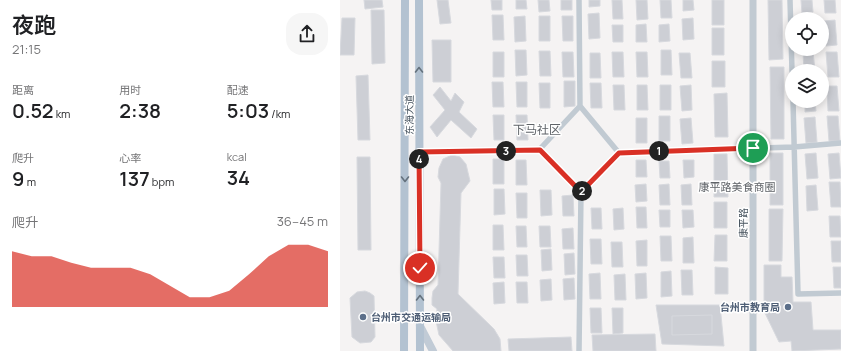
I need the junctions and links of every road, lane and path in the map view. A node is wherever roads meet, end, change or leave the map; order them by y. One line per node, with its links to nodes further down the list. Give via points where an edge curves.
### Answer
1 (405, 0): 18 (main road, 东海大道, one-way to 18)
2 (419, 0): 13 (main road, 东海大道, one-way to 2)
3 (579, 0): 7 (street)
4 (753, 0): 11 (street, 康平路)
5 (790, 0): 6 (street)
6 (792, 64)
7 (580, 106): 12 (street); 14 (street)
8 (793, 108): 10 (street)
9 (841, 143): 10 (street)
10 (794, 147): 11 (street); 16 (street, via 798,294)
11 (753, 148): 14 (street); 22 (street, 康平路)
12 (540, 150): 13 (street); 15 (street)
13 (419, 152): 17 (main road, 东海大道, one-way to 13)
14 (619, 153): 15 (street)
15 (581, 192): 21 (street)
16 (841, 293)
17 (420, 326): 19 (main road, 东海大道); 20 (main road)
18 (404, 351)
19 (420, 351)
20 (433, 351)
21 (579, 351)
22 (753, 351)

